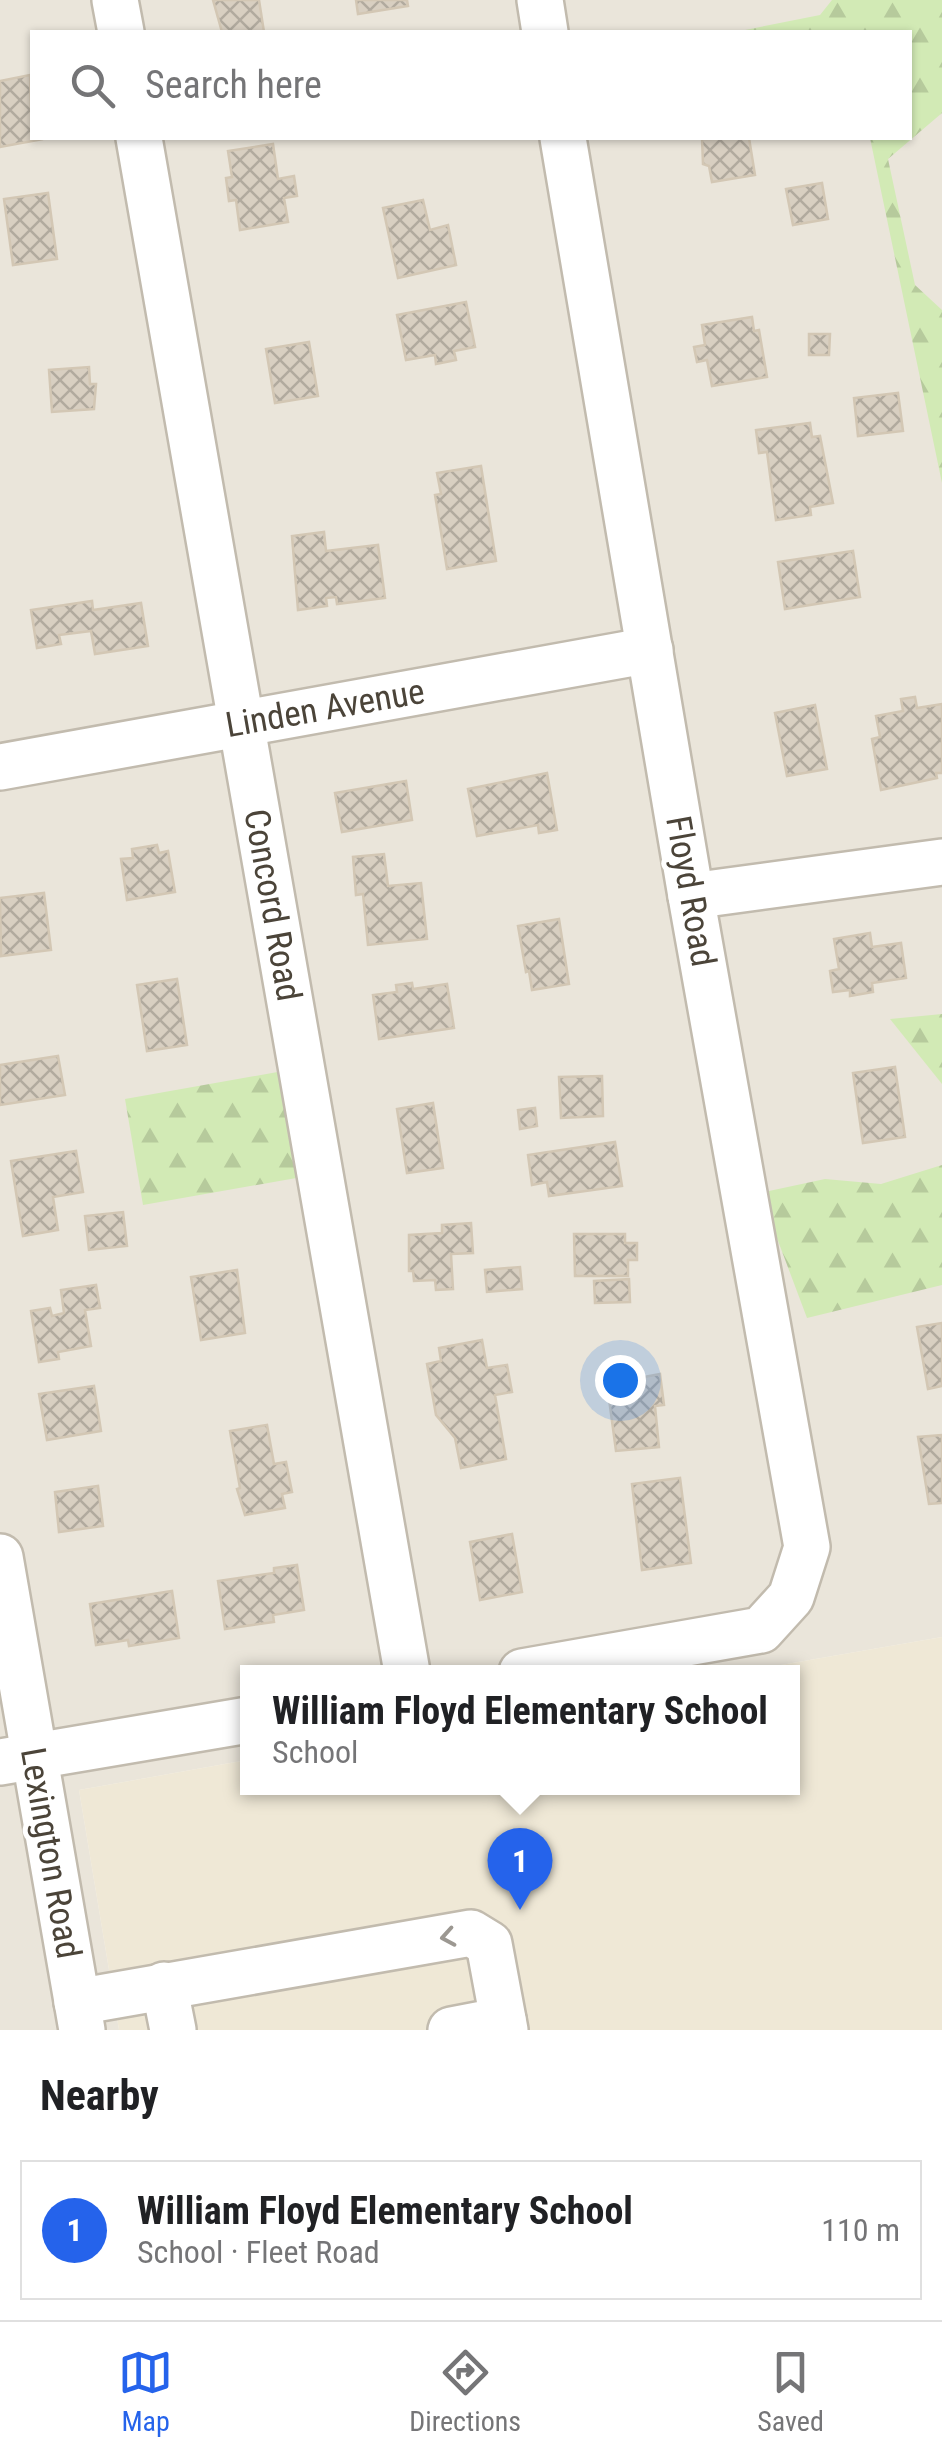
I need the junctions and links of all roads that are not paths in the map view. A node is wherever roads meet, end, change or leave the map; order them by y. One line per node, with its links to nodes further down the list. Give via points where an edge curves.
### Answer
1 (115, 0): 3 (street)
2 (540, 0): 4 (street)
3 (120, 30)
4 (545, 30)
5 (139, 140): 8 (street, Concord Road)
6 (563, 140): 7 (street, Floyd Road)
7 (650, 650): 8 (street, Linden Avenue); 11 (street, Floyd Road)
8 (241, 723): 9 (street, Linden Avenue); 13 (street, Concord Road)
9 (0, 767)
10 (942, 862): 11 (street)
11 (691, 896): 14 (street, Floyd Road, via 807,1547 790,1598 762,1630)
12 (0, 1557): 16 (street, Lexington Road)
13 (405, 1665)
14 (562, 1665)
15 (240, 1721): 16 (street)
16 (17, 1759): 18 (street, Lexington Road)
17 (164, 1985): 18 (street); 19 (street, one-way to 17, via 489,1944 471,1932); 20 (street)
18 (79, 2016)
19 (504, 2025): 21 (street)
20 (173, 2030)
21 (451, 2030)

